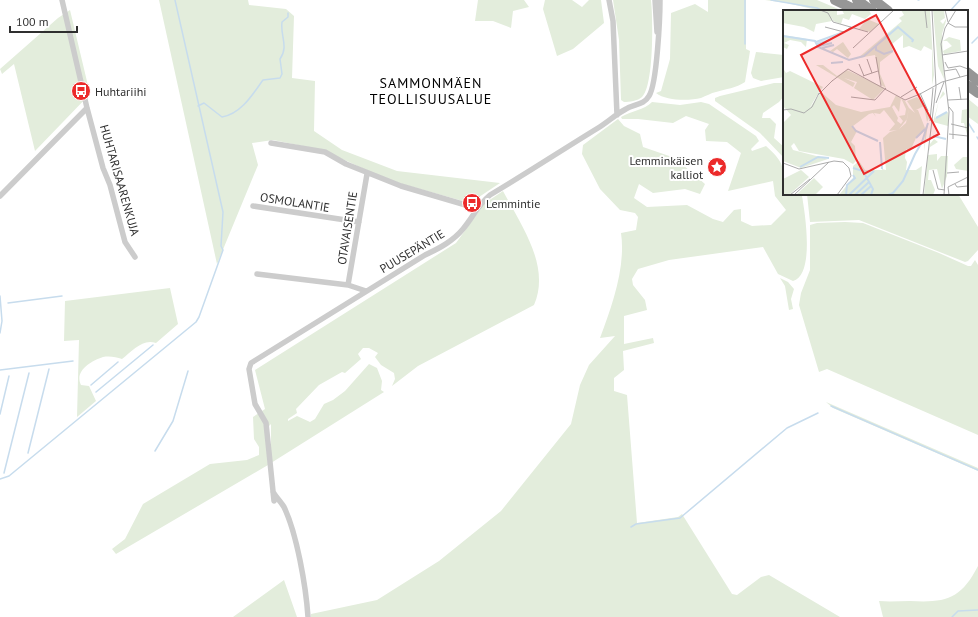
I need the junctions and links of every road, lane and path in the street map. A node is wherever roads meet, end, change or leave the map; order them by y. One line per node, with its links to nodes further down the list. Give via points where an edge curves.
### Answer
1 (62, 0): 16 (street, HUHTARISAARENKUJA)
2 (609, 0): 17 (street, via 613,21)
3 (655, 0): 11 (street, PUUSEPÄNTIE)
4 (660, 0): 11 (street, PUUSEPÄNTIE)
5 (835, 0): 8 (highway)
6 (857, 0): 9 (highway)
7 (874, 0): 10 (highway)
8 (856, 10)
9 (871, 10)
10 (887, 10)
11 (657, 36): 17 (street, PUUSEPÄNTIE, via 654,80 649,96 641,104 627,108)
12 (968, 73): 13 (highway)
13 (978, 81)
14 (968, 86): 15 (highway)
15 (978, 93)
16 (87, 108): 20 (street); 24 (street, HUHTARISAARENKUJA, via 125,242)
17 (617, 115): 22 (street, PUUSEPÄNTIE, via 490,195)
18 (271, 143): 19 (street, via 325,152)
19 (367, 174): 22 (street); 23 (street, OTAVAISENTIE)
20 (0, 196)
21 (253, 206): 23 (street, OSMOLANTIE)
22 (476, 208): 27 (street, PUUSEPÄNTIE, via 453,240)
23 (359, 222): 26 (street, OTAVAISENTIE)
24 (135, 257)
25 (257, 274): 26 (street)
26 (348, 285): 27 (street)
27 (366, 291): 28 (street, PUUSEPÄNTIE, via 251,363 249,369 255,404 266,423)
28 (272, 491): 29 (street); 30 (street, via 284,507 292,532 306,594)
29 (274, 501)
30 (308, 617)

